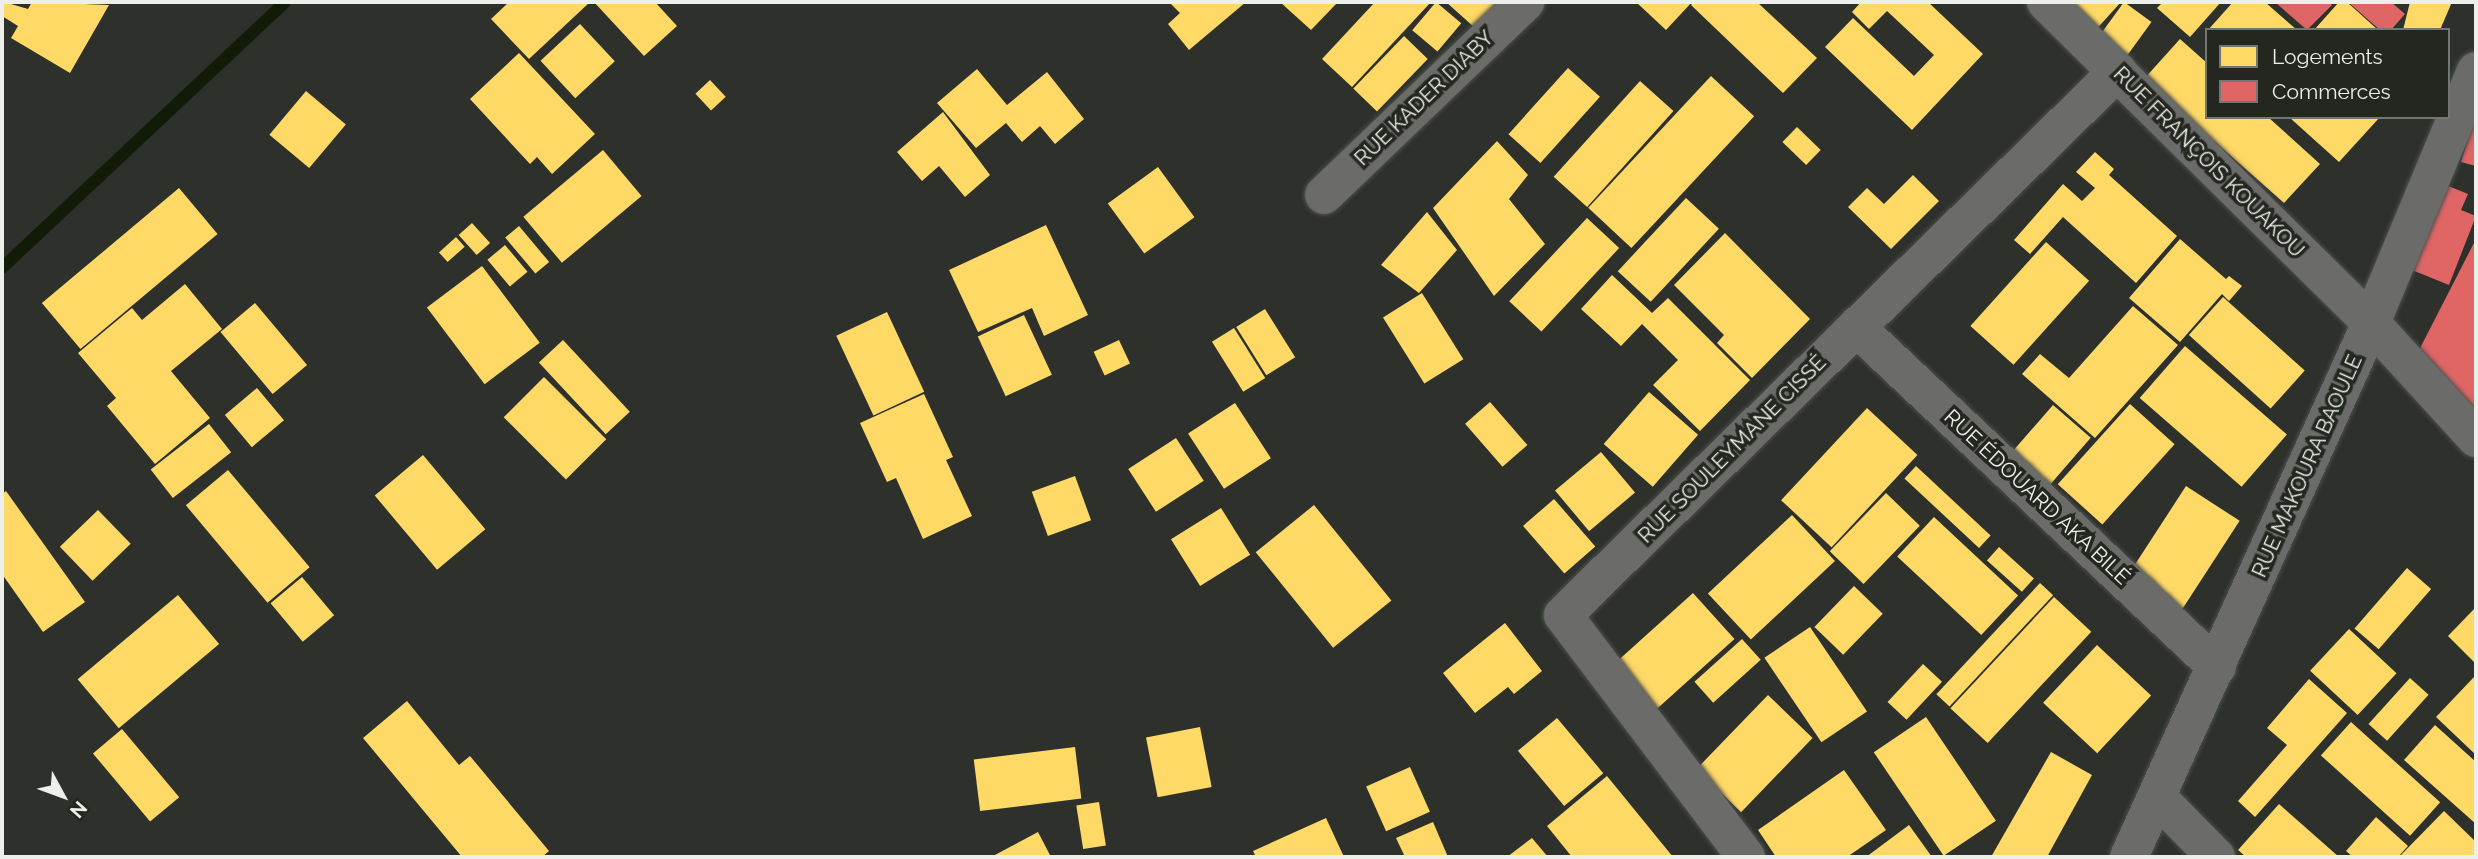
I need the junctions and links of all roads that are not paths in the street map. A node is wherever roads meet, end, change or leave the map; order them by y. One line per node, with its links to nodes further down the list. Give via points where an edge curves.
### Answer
1 (1525, 2): 5 (street, RUE KADER DIABY)
2 (2046, 2): 3 (street, RUE FRANÇOIS KOUAKOU)
3 (2118, 71): 6 (street, RUE FRANÇOIS KOUAKOU); 7 (street, RUE SOULEYMANE CISSÉ)
4 (2476, 71): 6 (street, RUE MAKOURA BAOULE)
5 (1324, 195)
6 (2371, 323): 8 (street, RUE FRANÇOIS KOUAKOU); 9 (street, RUE MAKOURA BAOULE)
7 (1856, 327): 9 (street, RUE ÉDOUARD AKA BILÉ); 11 (street, RUE SOULEYMANE CISSÉ, via 1563,615)
8 (2476, 438)
9 (2217, 667): 10 (street, RUE MAKOURA BAOULE)
10 (2158, 798): 12 (street, RUE MAKOURA BAOULE); 13 (street)
11 (1746, 857)
12 (2129, 857)
13 (2216, 857)

